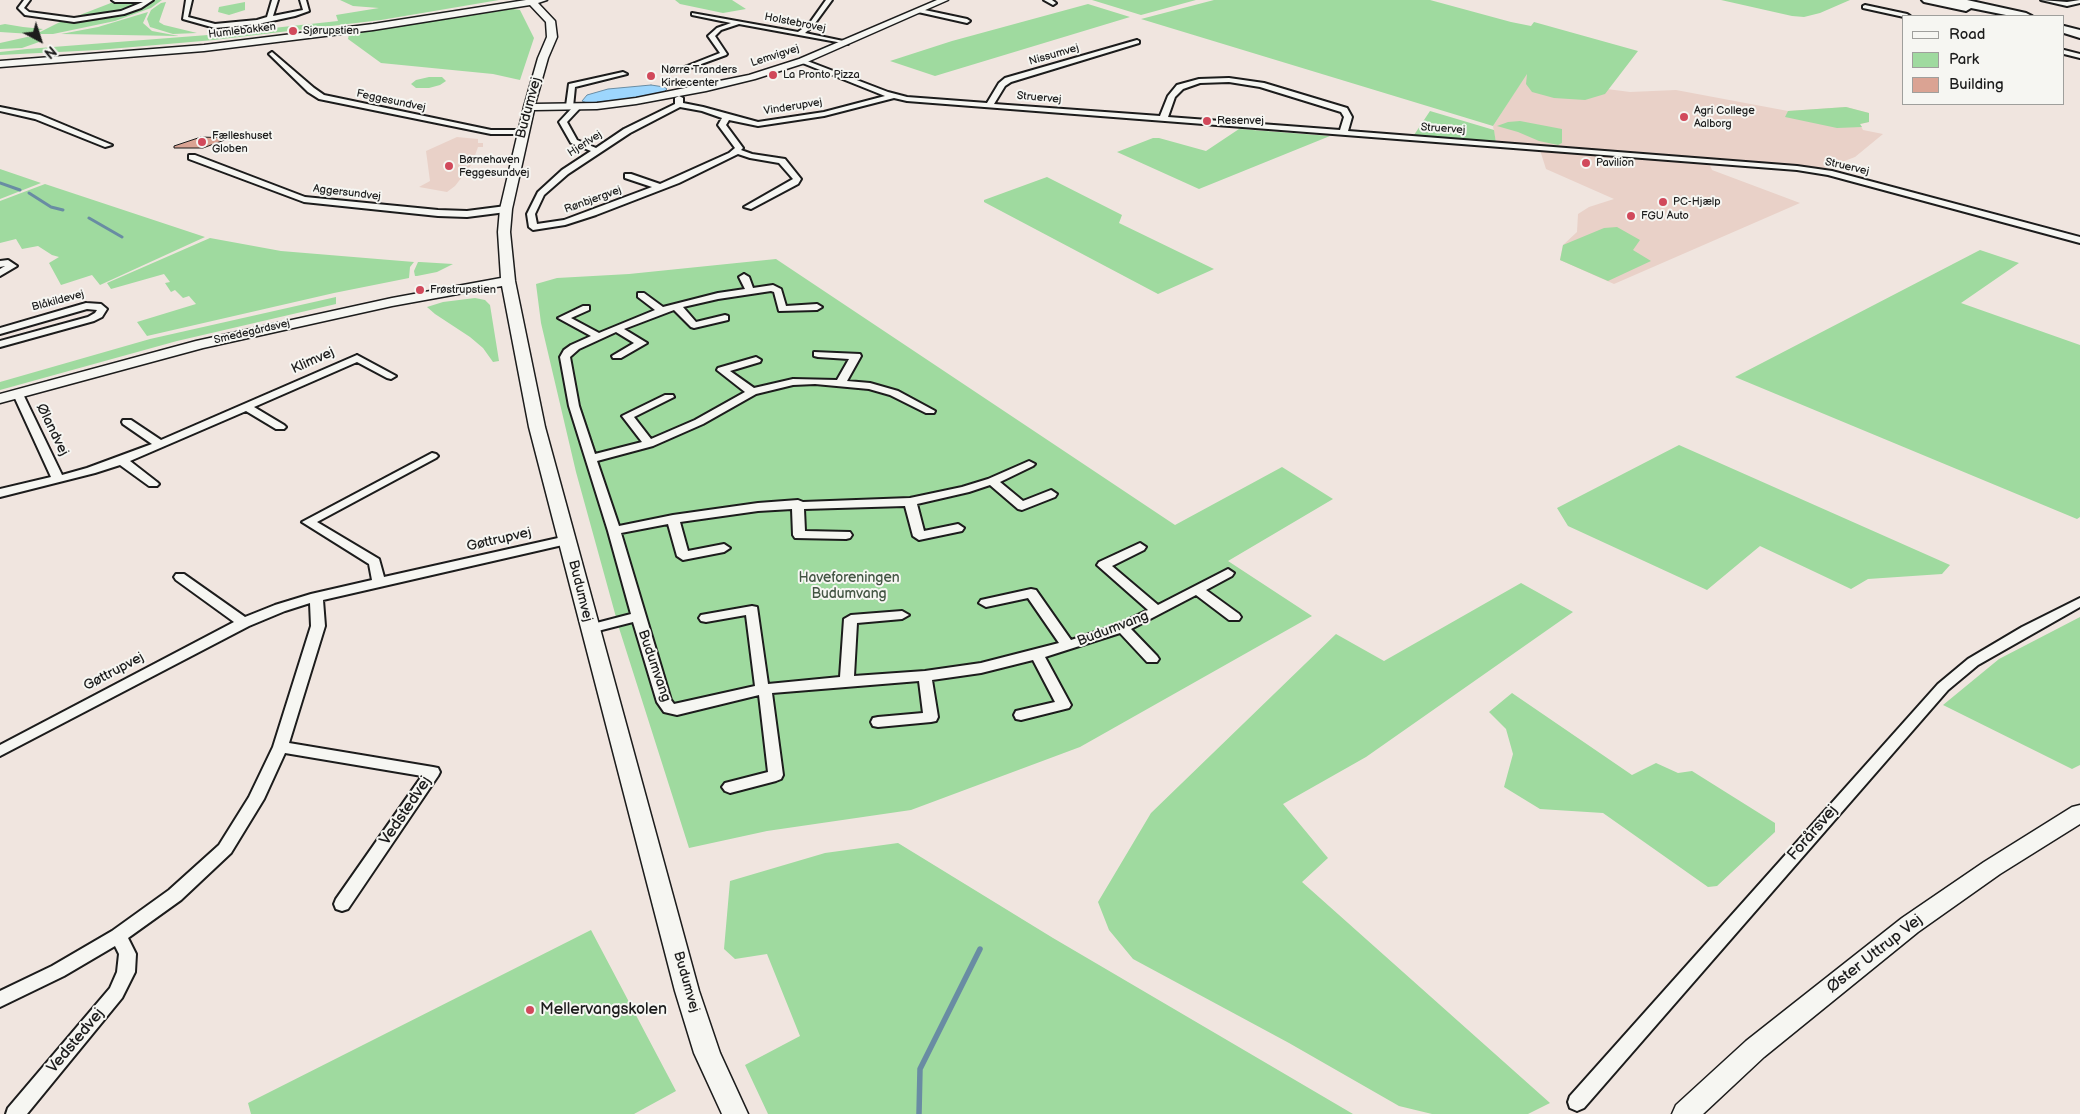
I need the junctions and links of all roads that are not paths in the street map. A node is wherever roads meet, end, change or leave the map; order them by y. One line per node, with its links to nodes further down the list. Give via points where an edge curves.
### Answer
1 (26, 0): 3 (street, via 21,8 27,14 88,20 122,13)
2 (115, 0): 3 (street)
3 (150, 0)
4 (189, 0): 21 (street, via 185,18 215,26)
5 (275, 0): 21 (street)
6 (303, 0): 21 (street, via 306,11)
7 (545, 0): 13 (street, Humlebakken)
8 (830, 0): 28 (street)
9 (944, 0): 16 (street, Lemvigvej)
10 (1928, 0): 19 (highway)
11 (1951, 0): 20 (highway)
12 (2044, 0): 14 (street, via 2067,4)
13 (525, 1): 24 (street); 36 (street, Budumvej, via 550,21 552,37); 37 (street, Humlebakken, via 250,38 91,54); 39 (street, Humlebakken, via 422,20 204,48)
14 (2079, 2)
15 (1865, 7): 18 (street)
16 (920, 11): 22 (street); 32 (street, Lemvigvej)
17 (694, 14): 23 (street, Holstebrovej)
18 (1902, 15)
19 (1997, 15)
20 (2021, 15)
21 (270, 18)
22 (967, 20)
23 (739, 22): 28 (street, Holstebrovej); 40 (street, via 719,29 711,36 724,54)
24 (539, 25)
25 (2065, 25): 26 (highway)
26 (2080, 28)
27 (2065, 30): 29 (highway)
28 (800, 34): 32 (street, Holstebrovej)
29 (2080, 34)
30 (542, 40): 36 (street, Budumvej)
31 (1137, 42): 45 (street, Nissumvej, via 1008,80)
32 (846, 43): 38 (street, Lemvigvej)
33 (2065, 52): 35 (street)
34 (272, 54): 52 (street, Feggesundvej, via 322,98 491,132)
35 (2080, 56)
36 (543, 58): 47 (street, Budumvej)
37 (0, 59)
38 (802, 61): 42 (street, Lemvigvej); 43 (street, Struervej)
39 (0, 64)
40 (680, 70)
41 (620, 76): 46 (street, via 572,86)
42 (676, 94): 44 (street); 46 (street, Lemvigvej)
43 (894, 96): 45 (street, Struervej); 51 (street, Vinderupvej, via 824,114)
44 (679, 105): 49 (street, Vinderupvej); 56 (street, Hjerlvej)
45 (988, 105): 50 (street, Struervej)
46 (574, 106): 47 (street, Lemvigvej); 56 (street, via 563,122 574,141)
47 (529, 107): 52 (street, Budumvej)
48 (0, 109): 55 (street, via 37,117)
49 (727, 117): 51 (street, Vinderupvej); 54 (street, via 722,126)
50 (1163, 119): 53 (street, Struervej); 53 (street, via 1172,96 1180,88 1199,81 1229,80 1261,85 1344,110 1348,117)
51 (758, 124): 54 (street)
52 (522, 132): 62 (street, Budumvej)
53 (1343, 133): 64 (street, Struervej, via 1797,168 1829,173)
54 (730, 134): 57 (street, via 738,146)
55 (108, 145)
56 (595, 150): 63 (street, Hjerlvej, via 541,194 531,214)
57 (737, 151): 60 (street, Rønbjergvej); 61 (street, via 782,161 797,179)
58 (192, 157): 62 (street, Aggersundvej, via 304,199 438,213 467,214)
59 (628, 176): 60 (street, Rønbjergvej)
60 (659, 187): 63 (street, Rønbjergvej, via 565,222)
61 (748, 207)
62 (506, 209): 68 (street, Budumvej, via 504,232)
63 (533, 227)
64 (2080, 240)
65 (0, 264): 66 (street, via 12,266)
66 (0, 273)
67 (744, 277): 69 (street)
68 (508, 281): 86 (street, Smedegårdsvej, via 221,339); 110 (street, Budumvej, via 537,427)
69 (750, 291): 71 (street, Budumvang); 72 (street, Budumvang, via 777,289 782,309)
70 (641, 295): 74 (street)
71 (676, 306): 74 (street, Budumvang); 75 (street, via 694,325)
72 (817, 307)
73 (586, 308): 78 (street, via 563,318)
74 (662, 311): 76 (street, Budumvang)
75 (725, 318)
76 (615, 328): 78 (street, Budumvang); 81 (street, via 642,344)
77 (0, 331): 79 (street, Blåkildevej, via 86,306 102,309 99,315 91,318)
78 (598, 336): 96 (street, Budumvang, via 575,347 565,357 574,406)
79 (0, 344)
80 (818, 354): 84 (street, via 856,356)
81 (617, 356)
82 (756, 360): 85 (street, via 722,370)
83 (391, 376): 89 (street, Klimvej, via 357,358)
84 (841, 382): 85 (street, via 793,382); 90 (street, via 870,386)
85 (752, 392): 94 (street, via 699,422)
86 (18, 394): 88 (street, Smedegårdsvej); 99 (street, Ølandvej)
87 (668, 397): 94 (street, via 627,416)
88 (0, 399)
89 (245, 406): 92 (street); 93 (street, Klimvej)
90 (930, 411)
91 (126, 422): 93 (street)
92 (280, 427)
93 (160, 444): 97 (street, Klimvej)
94 (649, 444): 96 (street)
95 (432, 456): 115 (street, via 308,522 375,562)
96 (591, 458): 108 (street, Budumvang)
97 (121, 460): 99 (street, Klimvej); 101 (street)
98 (1029, 464): 100 (street)
99 (58, 479): 102 (street, Ølandvej)
100 (992, 481): 103 (street, via 1022,506); 104 (street)
101 (153, 484)
102 (0, 493)
103 (1051, 494)
104 (910, 502): 105 (street); 107 (street, via 919,536)
105 (798, 504): 106 (street); 109 (street, via 799,535)
106 (673, 520): 108 (street); 112 (street, via 683,556)
107 (958, 528)
108 (614, 531): 121 (street, Budumvang)
109 (846, 535)
110 (567, 540): 115 (street, Gøttrupvej); 127 (street, Budumvej)
111 (1140, 547): 120 (street, Budumvang, via 1103,566)
112 (724, 548)
113 (1228, 573): 116 (street, Budumvang)
114 (180, 577): 125 (street)
115 (379, 583): 117 (street, Gøttrupvej)
116 (1197, 590): 120 (street, Budumvang); 123 (street)
117 (316, 596): 125 (street, Gøttrupvej); 136 (street, via 318,626)
118 (2080, 602): 143 (street, Forårsvej, via 1972,662 1932,698)
119 (986, 603): 128 (street, Budumvang, via 1031,593)
120 (1157, 611): 126 (street, Budumvang)
121 (638, 616): 127 (street, Budumvang); 133 (street, Budumvang, via 664,702 669,708 677,710)
122 (902, 616): 132 (street, via 851,619)
123 (1234, 617)
124 (706, 618): 133 (street, via 752,610)
125 (244, 623): 137 (street, Gøttrupvej)
126 (1122, 628): 128 (street, Budumvang); 130 (street)
127 (590, 629): 145 (street, Budumvej, via 687,992 707,1053)
128 (1068, 646): 129 (street, Budumvang)
129 (1037, 655): 131 (street, Budumvang); 134 (street, via 1064,704)
130 (1152, 659)
131 (925, 676): 132 (street, Budumvang); 135 (street, via 931,717)
132 (847, 681): 133 (street, Budumvang)
133 (764, 689): 138 (street, via 776,775)
134 (1020, 715)
135 (878, 722)
136 (280, 747): 140 (street, Vedstedvej, via 433,772); 141 (street, via 256,799 225,849 175,895)
137 (0, 751)
138 (730, 788)
139 (2080, 813): 146 (street, Øster Uttrup Vej, via 1910,924 1755,1049)
140 (342, 904)
141 (118, 936): 142 (street, via 58,971); 144 (street, Vedstedvej, via 128,954 126,972 116,993)
142 (0, 999)
143 (1577, 1102)
144 (15, 1114)
145 (735, 1114)
146 (1685, 1114)

